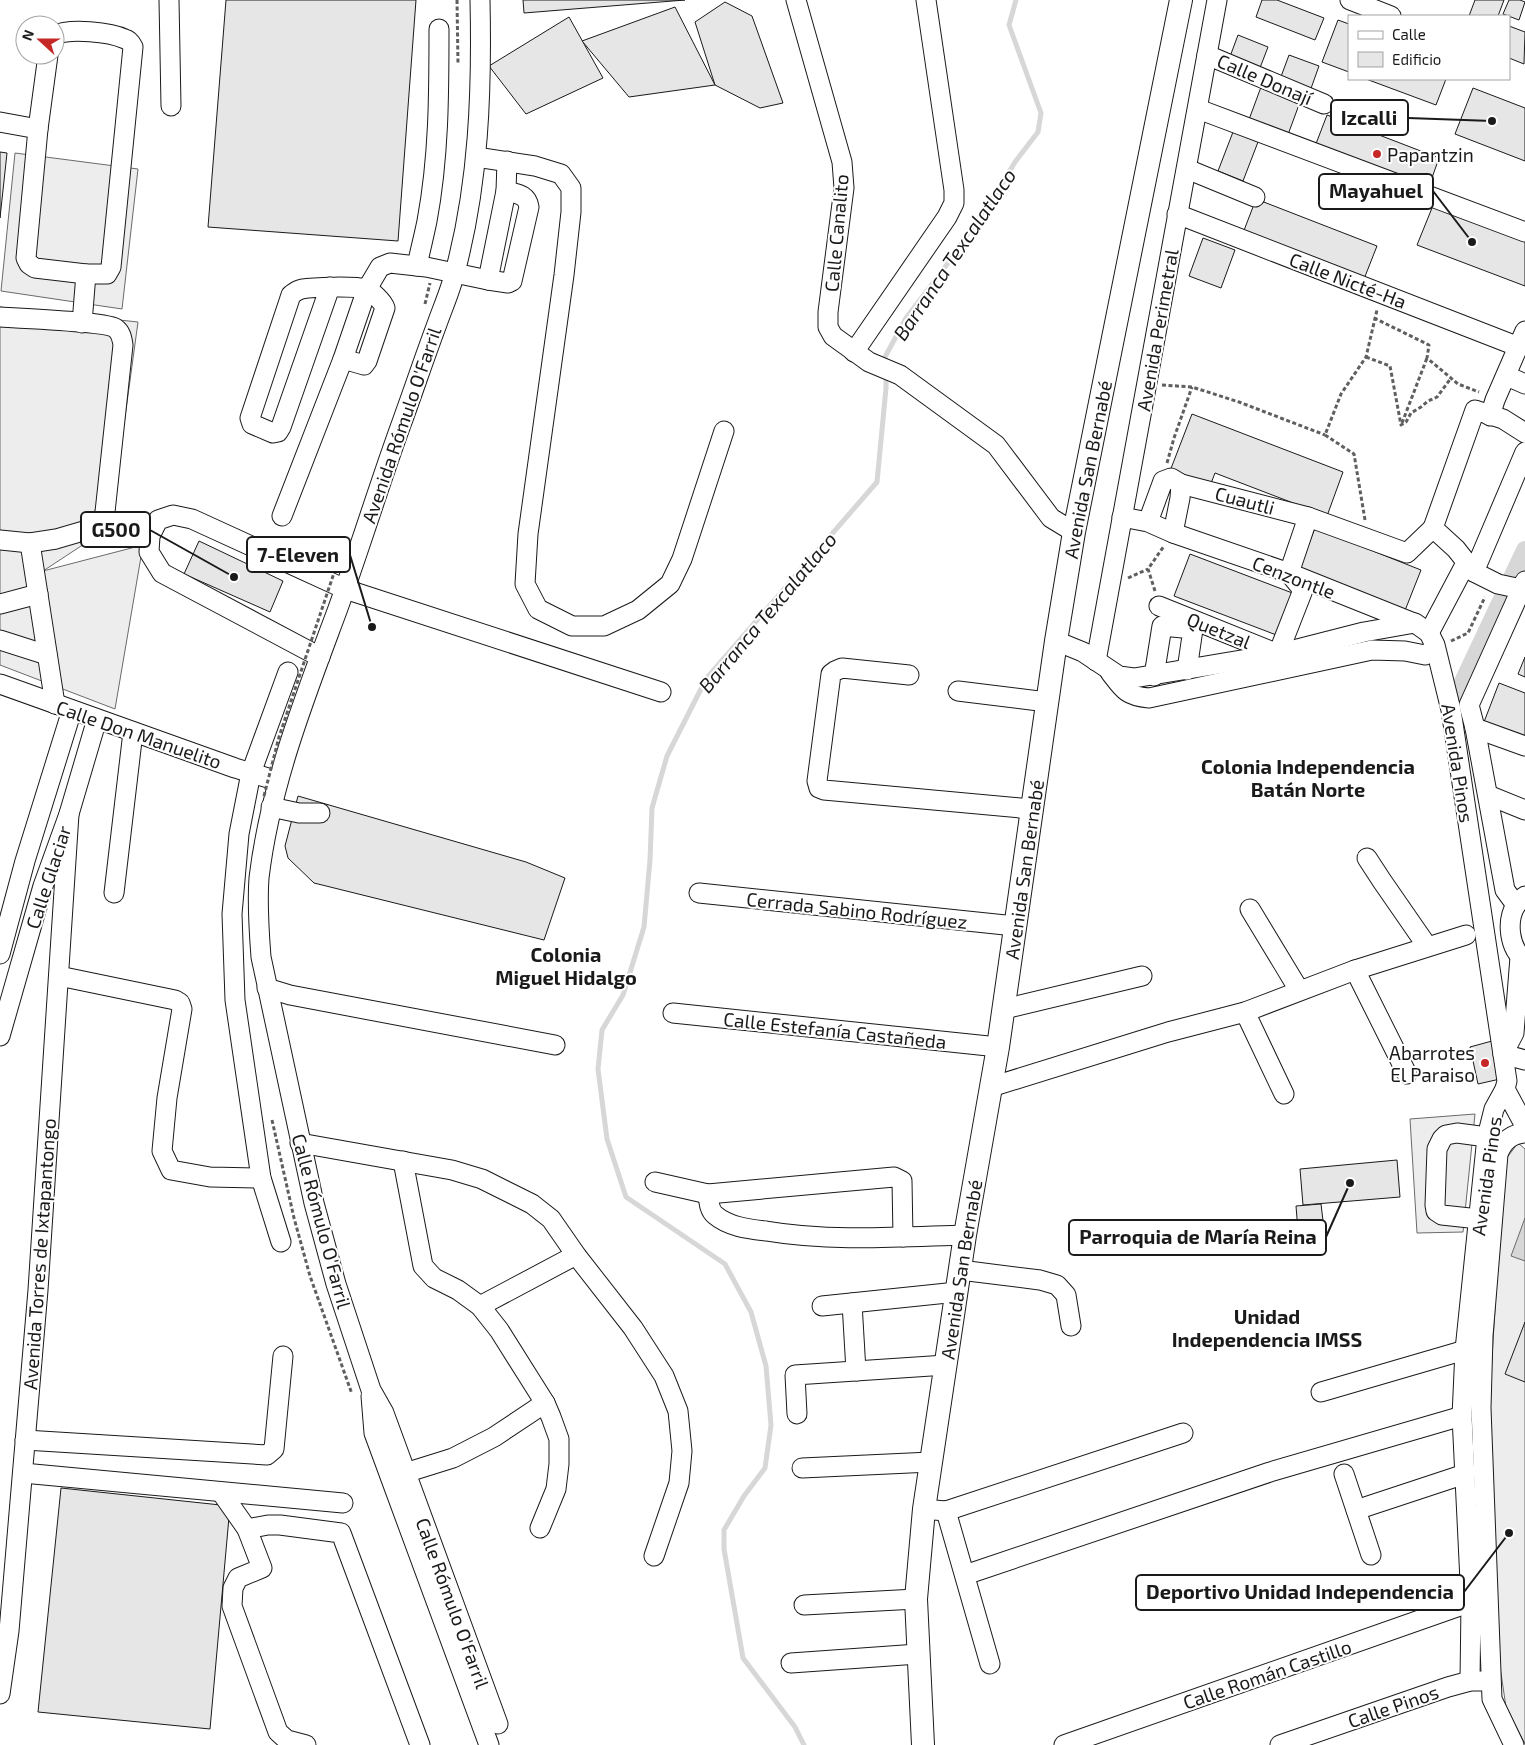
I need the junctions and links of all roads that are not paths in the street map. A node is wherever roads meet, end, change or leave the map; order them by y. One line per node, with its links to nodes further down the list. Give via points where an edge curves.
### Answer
1 (169, 0): 14 (street)
2 (480, 0): 18 (street, Avenida Rómulo O'Farril)
3 (796, 0): 34 (street, Calle Canalito, via 842,162 844,188 828,327 833,336)
4 (926, 0): 34 (street, via 954,203)
5 (1181, 0): 47 (main road, Avenida San Bernabé)
6 (1218, 0): 11 (street, Avenida Perimetral)
7 (1350, 0): 8 (street)
8 (1388, 15)
9 (439, 28): 25 (street, via 434,167 427,220)
10 (65, 32): 26 (street, via 74,30 111,35 126,39 133,47 110,268 107,274)
11 (1207, 54): 13 (street, Calle Donají); 15 (street, Avenida Perimetral)
12 (47, 65): 17 (street)
13 (1324, 104)
14 (171, 106)
15 (1198, 109): 20 (street, Avenida Perimetral); 24 (street)
16 (0, 122): 17 (street)
17 (38, 128): 26 (street, via 26,258 35,268)
18 (476, 157): 19 (street); 27 (street, Avenida Rómulo O'Farril)
19 (507, 160): 21 (street); 38 (street, via 561,174 571,188 564,275 528,534 525,584 538,609 572,626 604,626 638,610 670,584 682,559)
20 (1187, 169): 22 (street); 23 (street, Avenida Perimetral)
21 (506, 191): 28 (street); 28 (street, via 524,196 529,207 512,282)
22 (1255, 197)
23 (1178, 214): 33 (street, Calle Nicté-Ha, via 1384,294); 43 (street, Avenida Perimetral)
24 (1525, 232)
25 (416, 266): 27 (street); 30 (street, via 390,262 380,268)
26 (86, 274): 32 (street)
27 (455, 274): 28 (street); 54 (street, Avenida Rómulo O'Farril)
28 (488, 280)
29 (330, 287): 29 (street, via 281,428 273,433 257,427 250,418 291,295 302,289); 30 (street)
30 (367, 289): 42 (street, via 385,308 367,361 364,365 343,359)
31 (0, 317): 32 (street)
32 (82, 323): 50 (street, via 113,327 121,334 123,345 105,512 97,527)
33 (1522, 339): 35 (street)
34 (861, 357): 47 (street, via 900,375 996,445 1051,518)
35 (1506, 376): 36 (street); 37 (street)
36 (1525, 384)
37 (1493, 408): 39 (street, via 1502,419); 46 (street, via 1475,410)
38 (724, 431)
39 (1525, 433)
40 (1525, 452): 51 (street)
41 (1172, 482): 44 (street, Cuautli); 45 (street); 48 (street, via 1180,498)
42 (282, 516)
43 (1122, 517): 45 (street, Cenzontle); 64 (street, Avenida Perimetral)
44 (1308, 517): 46 (street, Cuautli, via 1407,552); 52 (street)
45 (1148, 522): 48 (street, Cenzontle)
46 (1433, 528): 51 (street)
47 (1074, 532): 60 (main road, Avenida San Bernabé)
48 (1173, 533): 52 (street, Cenzontle)
49 (0, 540): 50 (street)
50 (30, 543): 55 (street)
51 (1470, 568): 53 (street, via 1495,582); 58 (street)
52 (1289, 574): 58 (street, Cenzontle); 61 (street, via 1303,590)
53 (1521, 585): 75 (street, via 1469,705)
54 (345, 589): 63 (street, Avenida Rómulo O'Farril); 63 (street, via 192,519 173,515 158,520 150,536 148,552 162,573); 71 (street)
55 (38, 594): 56 (street); 62 (street)
56 (0, 604)
57 (1159, 606): 61 (street, Quetzal)
58 (1426, 635): 61 (street, via 1364,632); 64 (street, via 1425,655 1372,650 1149,698 1135,697 1123,689); 107 (street, Avenida Pinos, via 1451,710)
59 (0, 640): 62 (street)
60 (1056, 641): 64 (street, via 1083,652); 72 (main road, Avenida San Bernabé)
61 (1278, 654): 65 (street)
62 (47, 655): 73 (street)
63 (320, 657): 79 (street, Avenida Rómulo O'Farril)
64 (1102, 665): 68 (street, via 1126,678)
65 (1188, 670): 68 (street); 68 (street, via 1193,629 1162,626)
66 (288, 672): 78 (street)
67 (909, 675): 82 (street, via 835,670 819,788)
68 (1154, 676)
69 (0, 684): 73 (street, Calle Don Manuelito)
70 (958, 691): 72 (street)
71 (661, 692)
72 (1047, 702): 82 (main road, Avenida San Bernabé)
73 (63, 707): 74 (street, Calle Don Manuelito); 94 (street, Calle Glaciar)
74 (98, 719): 76 (street, Calle Don Manuelito); 85 (street, Calle Glaciar)
75 (1475, 728): 77 (street); 80 (street)
76 (133, 732): 78 (street, Calle Don Manuelito); 87 (street)
77 (1525, 746)
78 (252, 773): 79 (street, Calle Don Manuelito); 118 (street, via 239,834 232,914 235,1000)
79 (278, 781): 81 (street, Avenida Rómulo O'Farril)
80 (1488, 795): 83 (street); 89 (street, via 1505,890)
81 (267, 801): 84 (street, via 299,812); 99 (street, Avenida Rómulo O'Farril, via 258,927)
82 (1031, 809): 91 (main road, Avenida San Bernabé)
83 (1525, 810)
84 (320, 813)
85 (68, 814): 97 (street, Avenida Torres de Ixtapantongo); 104 (street, Calle Glaciar, via 43,886)
86 (1367, 858): 93 (street)
87 (114, 893)
88 (699, 893): 91 (street, Cerrada Sabino Rodríguez)
89 (1520, 900): 95 (street, via 1510,922 1510,932 1511,941)
90 (1250, 910): 100 (street)
91 (1015, 926): 101 (main road, Avenida San Bernabé)
92 (1466, 935): 93 (street)
93 (1428, 946): 96 (street)
94 (0, 954)
95 (1523, 958): 107 (street, via 1514,1033)
96 (1355, 970): 100 (street); 109 (street)
97 (59, 976): 118 (street, via 180,1003 182,1009 162,1151 171,1170 210,1177); 142 (street, Avenida Torres de Ixtapantongo)
98 (1142, 976): 101 (street)
99 (267, 988): 105 (street, via 299,997); 116 (street, Calle Rómulo O'Farril)
100 (1300, 990): 102 (street)
101 (1004, 1009): 106 (main road, Avenida San Bernabé)
102 (1245, 1012): 110 (street, via 1168,1032); 112 (street)
103 (673, 1013): 106 (street, Calle Estefanía Castañeda)
104 (0, 1036)
105 (556, 1045)
106 (998, 1047): 110 (main road, Avenida San Bernabé)
107 (1503, 1054): 108 (street); 111 (street, Avenida Pinos, via 1507,1074)
108 (1525, 1060)
109 (1407, 1074)
110 (991, 1087): 122 (main road, Avenida San Bernabé)
111 (1505, 1088): 113 (street); 115 (street, Avenida Pinos, via 1494,1109)
112 (1284, 1094)
113 (1525, 1126)
114 (1525, 1133): 166 (street, Avenida Pinos, via 1509,1137 1498,1154 1483,1336 1482,1408)
115 (1487, 1137): 121 (street, Avenida Pinos); 121 (street, via 1452,1133 1442,1139 1437,1149 1436,1211 1442,1215)
116 (300, 1143): 117 (street); 136 (street, Calle Rómulo O'Farril, via 336,1284)
117 (402, 1161): 125 (street, via 482,1179 532,1204 551,1219); 129 (street, via 423,1266 434,1278)
118 (261, 1178): 124 (street)
119 (656, 1182): 120 (street)
120 (708, 1194): 123 (street, via 713,1214 725,1222 746,1228 832,1238); 123 (street, via 894,1177 902,1180)
121 (1478, 1219): 132 (street, Avenida Pinos)
122 (965, 1235): 123 (street); 126 (main road, Avenida San Bernabé)
123 (903, 1237)
124 (281, 1242)
125 (576, 1255): 129 (street); 157 (street, via 633,1328 664,1376 678,1411 682,1451 679,1483)
126 (960, 1270): 127 (main road, Avenida San Bernabé); 131 (street, via 1040,1280 1057,1286 1066,1296)
127 (957, 1292): 128 (street); 134 (main road, Avenida San Bernabé)
128 (852, 1303): 130 (street); 135 (street)
129 (480, 1306): 138 (street)
130 (822, 1306)
131 (1071, 1326)
132 (1465, 1350): 137 (street); 140 (street, Avenida Pinos)
133 (283, 1356): 142 (street, via 274,1449 267,1455)
134 (946, 1365): 135 (street); 143 (main road, Avenida San Bernabé)
135 (856, 1371): 139 (street, via 795,1375)
136 (371, 1390): 146 (street, Calle Rómulo O'Farril, via 384,1413); 173 (street, via 374,1433)
137 (1321, 1392)
138 (545, 1403): 146 (street, via 494,1437 453,1458); 154 (street, via 558,1439 559,1464 556,1489)
139 (797, 1414)
140 (1462, 1416): 148 (street, Avenida Pinos); 158 (street, via 1270,1472)
141 (1183, 1432): 153 (street)
142 (25, 1440): 145 (street, Avenida Torres de Ixtapantongo)
143 (931, 1462): 144 (street); 151 (main road, Avenida San Bernabé)
144 (802, 1468)
145 (23, 1473): 149 (street); 167 (street, Avenida Torres de Ixtapantongo)
146 (405, 1473): 168 (street, Calle Rómulo O'Farril)
147 (1344, 1474): 152 (street)
148 (1465, 1474): 152 (street); 160 (street, Avenida Pinos)
149 (221, 1492): 150 (street); 155 (street)
150 (343, 1503)
151 (924, 1509): 153 (street); 159 (main road, Avenida San Bernabé)
152 (1356, 1510): 156 (street)
153 (946, 1511): 158 (street)
154 (540, 1528)
155 (247, 1529): 171 (street, via 262,1568 238,1578 233,1588 232,1606 278,1732 287,1740); 172 (street, via 280,1525 342,1533)
156 (1371, 1555)
157 (654, 1556)
158 (965, 1575): 164 (street)
159 (916, 1599): 161 (street); 162 (main road, Avenida San Bernabé)
160 (1471, 1602): 165 (street, Avenida Pinos); 175 (street, Calle Román Castillo)
161 (804, 1605)
162 (918, 1654): 163 (street); 174 (main road, Avenida San Bernabé)
163 (791, 1663)
164 (990, 1664)
165 (1470, 1681): 166 (street, Calle Pinos); 170 (street, Calle Pinos)
166 (1491, 1682): 169 (street, Avenida Pinos, via 1492,1699)
167 (0, 1694)
168 (498, 1724)
169 (1504, 1724): 176 (street); 177 (street, Avenida Pinos)
170 (1291, 1743)
171 (306, 1745)
172 (420, 1745)
173 (489, 1745)
174 (923, 1745)
175 (1064, 1745)
176 (1496, 1745)
177 (1514, 1745)

